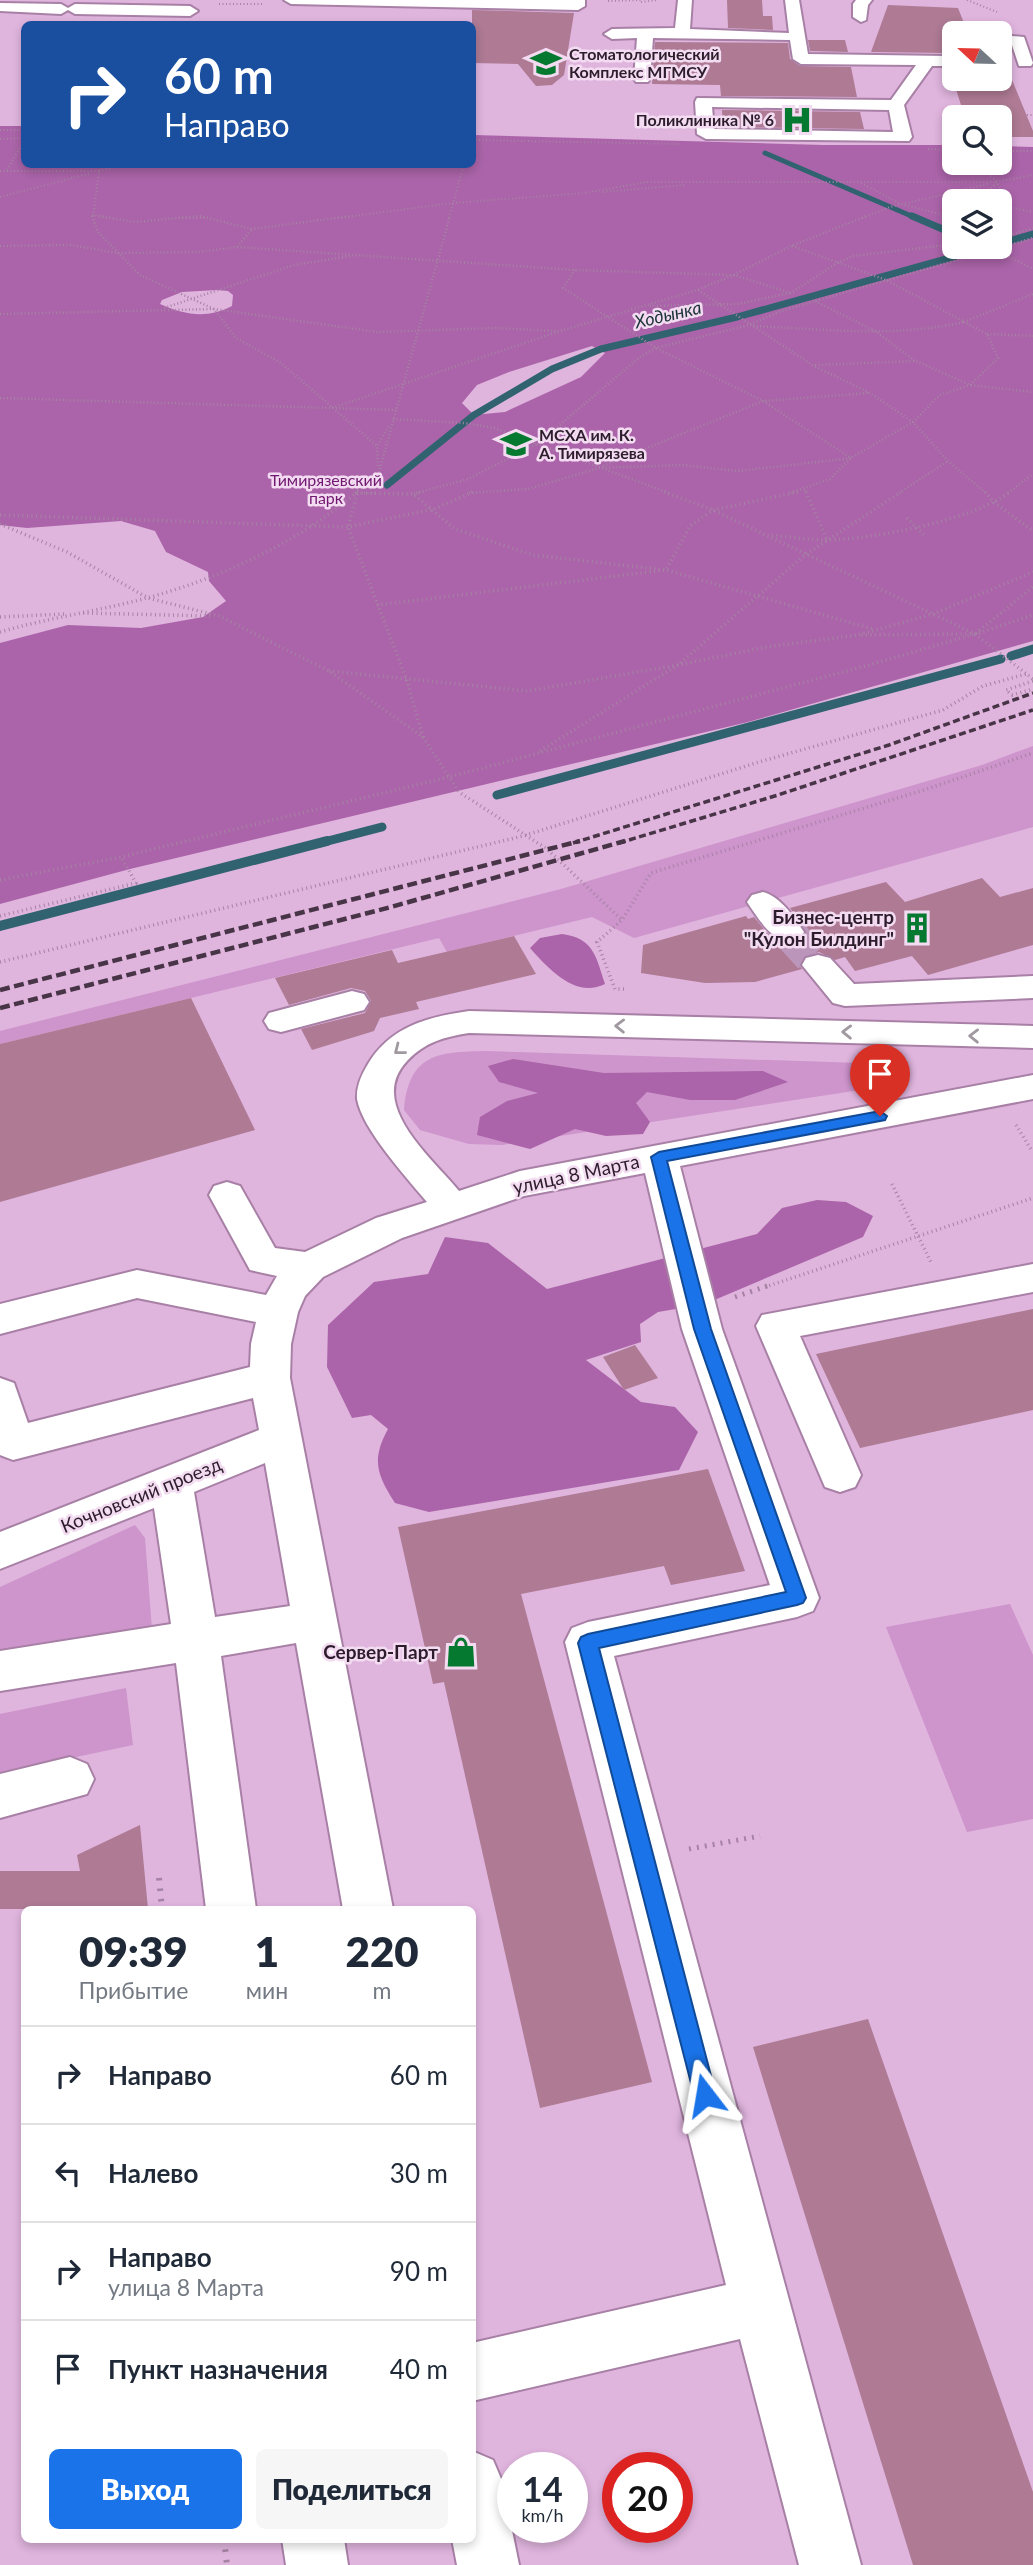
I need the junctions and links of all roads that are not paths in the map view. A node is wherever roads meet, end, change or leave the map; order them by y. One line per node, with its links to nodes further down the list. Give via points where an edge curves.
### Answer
1 (291, 0): 6 (street)
2 (579, 0): 6 (street, via 578,6)
3 (685, 0): 10 (street)
4 (792, 0): 13 (street)
5 (865, 0): 9 (street, via 860,4)
6 (439, 2)
7 (0, 7): 8 (street)
8 (191, 10)
9 (861, 16)
10 (682, 33): 12 (street); 13 (street)
11 (612, 34): 12 (street)
12 (645, 34): 18 (street)
13 (797, 37): 15 (street, via 801,59)
14 (1012, 40): 17 (street, via 1017,40)
15 (927, 61): 16 (street); 19 (street)
16 (942, 61)
17 (1023, 63)
18 (642, 79)
19 (896, 105): 19 (street, via 903,137 706,134 703,102)
20 (763, 902): 21 (street)
21 (788, 932)
22 (818, 965): 23 (street, via 845,995)
23 (1033, 987)
24 (352, 1002): 25 (street)
25 (281, 1021)
26 (1033, 1037): 30 (street, one-way to 30, via 469,1022 429,1029 381,1066 375,1101 388,1127)
27 (1033, 1087): 28 (street, улица 8 Марта)
28 (659, 1157): 30 (street, улица 8 Марта, via 520,1184); 49 (street, via 698,1310 797,1598 588,1643)
29 (227, 1195): 31 (street, via 262,1260)
30 (451, 1206): 31 (street, улица 8 Марта, via 389,1228)
31 (309, 1267): 33 (street, улица 8 Марта, via 289,1288)
32 (1033, 1278): 39 (street, via 776,1326)
33 (278, 1312): 34 (street, via 137,1284); 35 (street, улица 8 Марта)
34 (0, 1320)
35 (270, 1378): 37 (street, улица 8 Марта); 38 (street)
36 (0, 1394): 38 (street)
37 (281, 1439): 40 (street, Кочновский проезд); 42 (street, улица 8 Марта)
38 (7, 1452)
39 (840, 1475)
40 (171, 1483): 41 (street, Кочновский проезд); 43 (street)
41 (0, 1551)
42 (315, 1621): 43 (street); 48 (street, улица 8 Марта)
43 (196, 1641): 44 (street); 47 (street)
44 (0, 1671)
45 (70, 1779): 46 (street)
46 (0, 1796)
47 (231, 1906)
48 (367, 1906)
49 (760, 2306): 50 (street); 55 (street)
50 (476, 2371)
51 (476, 2501): 54 (street)
52 (314, 2543): 53 (street)
53 (317, 2565)
54 (488, 2565)
55 (830, 2565)

